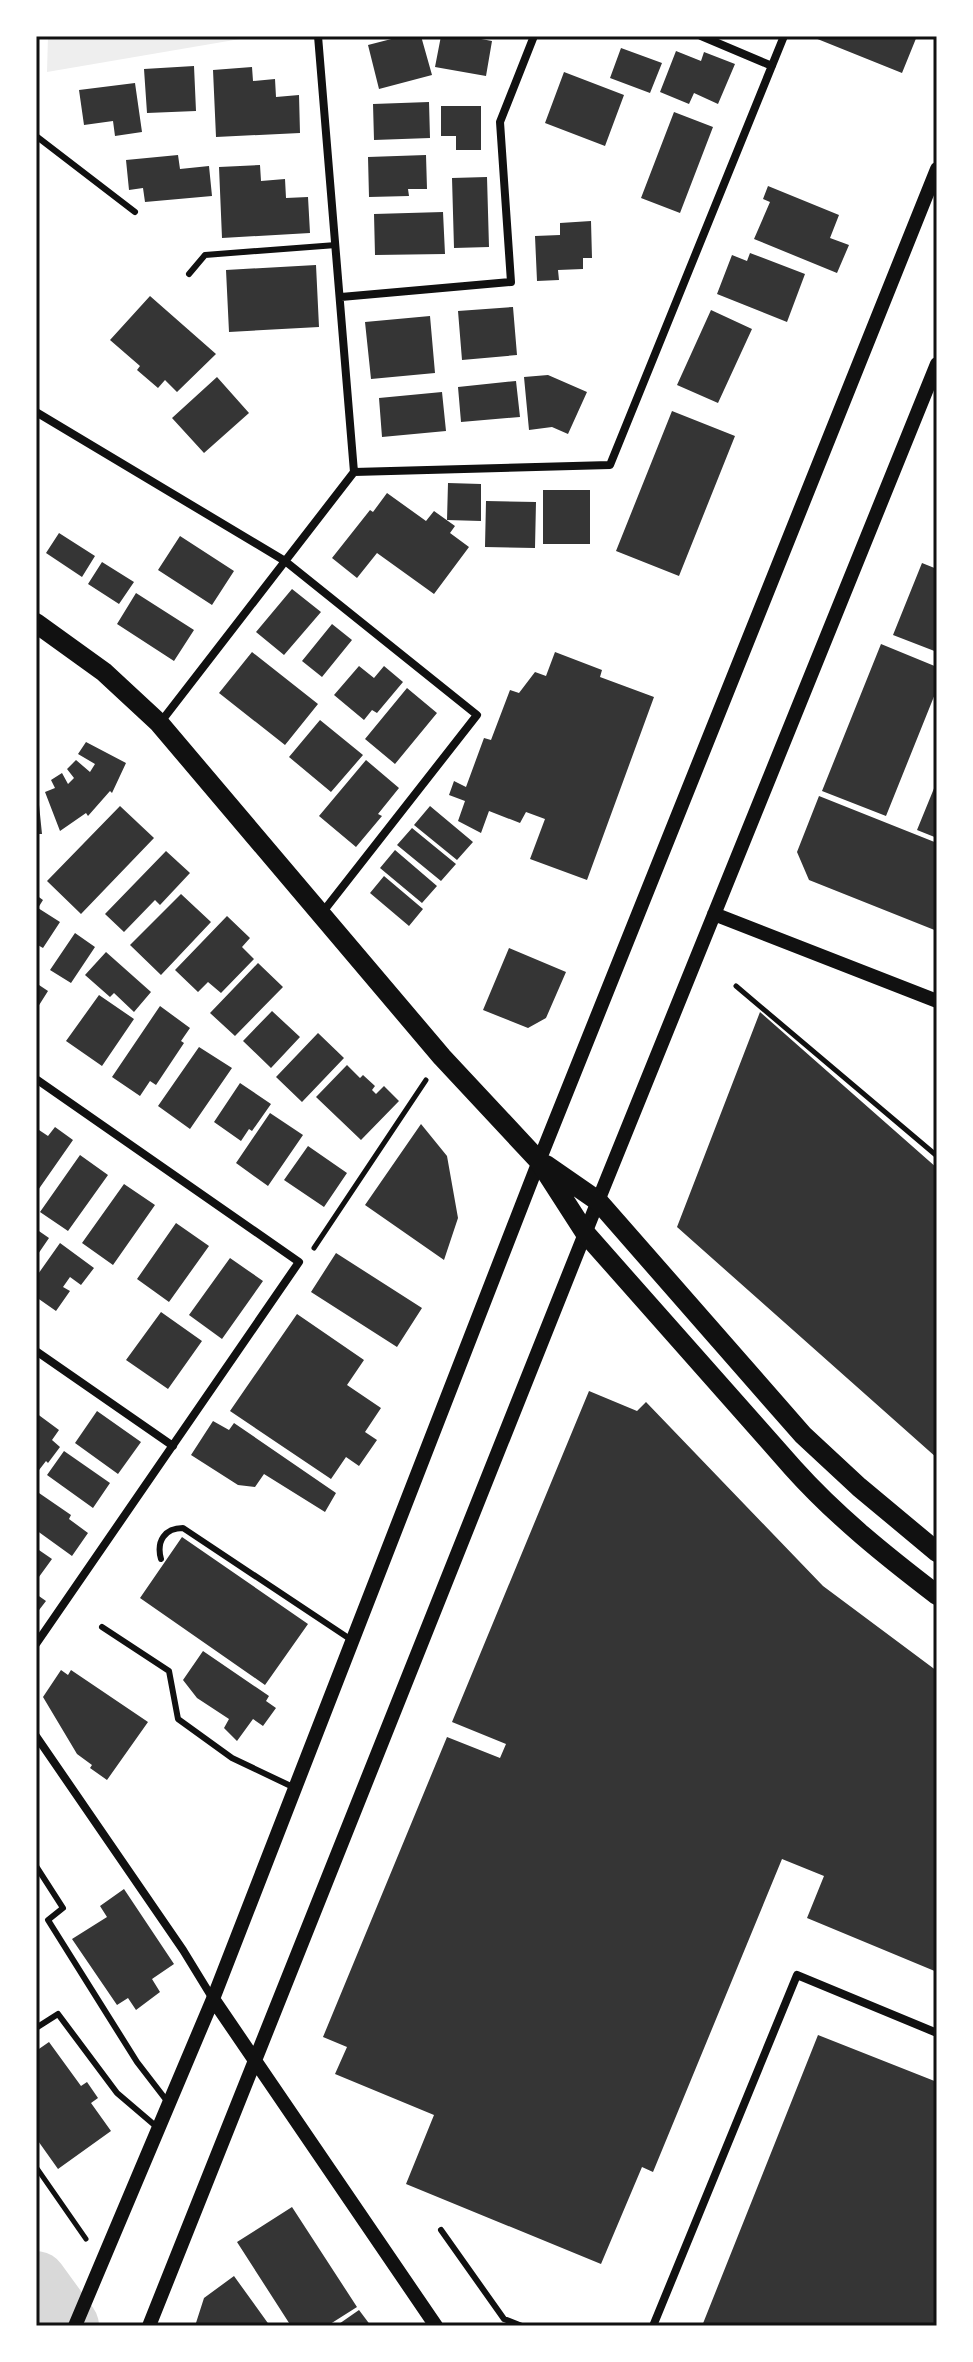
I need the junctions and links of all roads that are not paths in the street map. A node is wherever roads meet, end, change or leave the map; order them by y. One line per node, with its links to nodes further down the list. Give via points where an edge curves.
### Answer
1 (318, 36): 9 (street)
2 (534, 36): 11 (street, via 500,122 511,282)
3 (701, 36): 5 (street)
4 (784, 36): 5 (street)
5 (772, 66): 14 (street, via 610,465)
6 (36, 136): 8 (lane)
7 (936, 172): 22 (street)
8 (135, 212)
9 (336, 245): 10 (lane, via 205,255); 11 (street)
10 (189, 274)
11 (341, 297): 14 (street)
12 (937, 364): 18 (street)
13 (36, 412): 15 (street)
14 (354, 472): 15 (street)
15 (285, 561): 17 (street); 19 (street, via 477,715)
16 (39, 631): 17 (main road, via 104,672)
17 (159, 723): 19 (main road)
18 (714, 914): 20 (street); 23 (street)
19 (320, 916): 22 (main road)
20 (937, 1001)
21 (36, 1079): 26 (street, via 299,1262)
22 (539, 1161): 23 (main road); 24 (main road); 31 (street)
23 (598, 1201): 24 (street); 27 (main road, via 803,1435)
24 (586, 1234): 29 (main road, via 818,1495); 39 (street)
25 (36, 1351): 26 (street)
26 (173, 1446): 32 (street)
27 (937, 1552)
28 (161, 1559): 31 (lane, via 163,1535 183,1528)
29 (937, 1595)
30 (102, 1627): 34 (lane, via 169,1671 178,1719 232,1758)
31 (353, 1641): 34 (street)
32 (36, 1644)
33 (36, 1736): 36 (street)
34 (295, 1788): 36 (street)
35 (36, 1866): 40 (lane, via 63,1908 48,1920)
36 (213, 1999): 39 (street); 40 (street)
37 (36, 2028): 41 (lane, via 58,2014 117,2093)
38 (937, 2033): 47 (street, via 797,1975)
39 (255, 2060): 44 (street); 45 (street)
40 (169, 2104): 41 (street)
41 (158, 2128): 43 (street)
42 (441, 2230): 46 (lane, via 504,2319)
43 (75, 2326)
44 (149, 2326)
45 (436, 2326)
46 (522, 2326)
47 (653, 2326)

